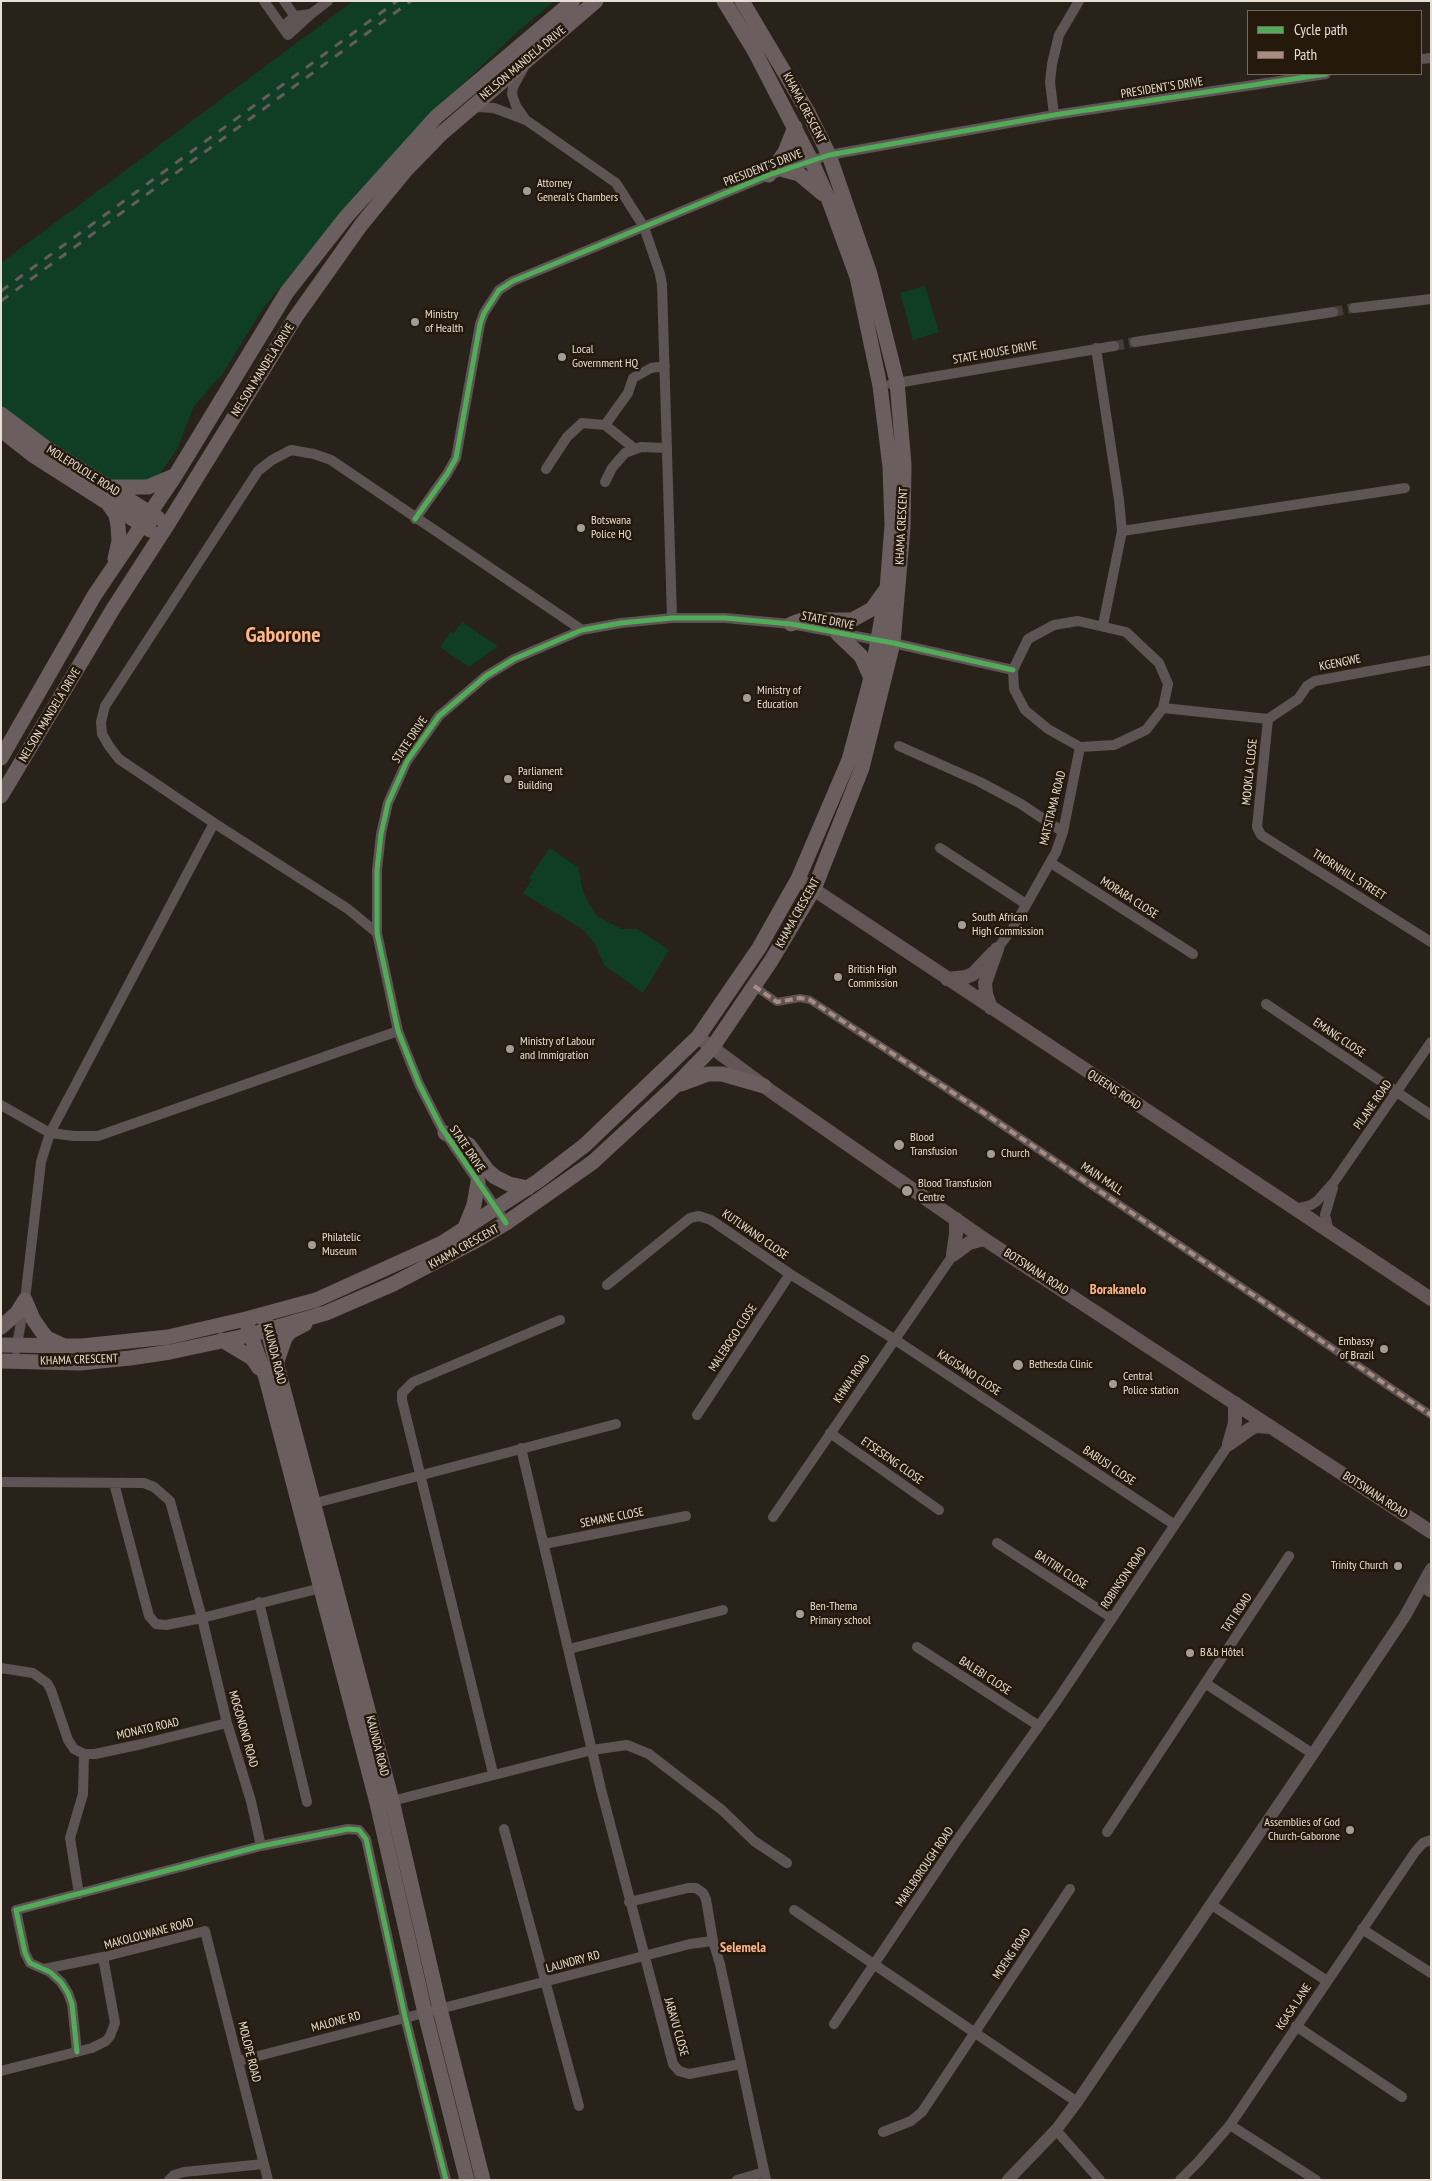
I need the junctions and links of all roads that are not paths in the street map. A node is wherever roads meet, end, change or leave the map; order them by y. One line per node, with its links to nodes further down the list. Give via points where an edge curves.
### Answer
1 (264, 1): 9 (street, via 285,31)
2 (284, 1): 9 (street)
3 (328, 1): 9 (street)
4 (573, 1): 37 (main road, NELSON MANDELA DRIVE, via 436,117 346,216 287,292)
5 (596, 1): 10 (main road, NELSON MANDELA DRIVE)
6 (724, 1): 15 (main road, KHAMA CRESCENT)
7 (742, 1): 16 (main road, KHAMA CRESCENT)
8 (1076, 2): 13 (street, via 1059,35 1052,64 1050,82)
9 (298, 21)
10 (531, 55): 12 (main road, NELSON MANDELA DRIVE); 14 (street, via 513,87 516,106)
11 (1319, 75): 13 (street, PRESIDENT'S DRIVE)
12 (466, 111): 14 (street, via 494,108); 43 (main road, NELSON MANDELA DRIVE, via 406,170 316,286)
13 (1054, 115): 16 (street, PRESIDENT'S DRIVE)
14 (526, 120): 21 (street, via 616,183)
15 (795, 127): 17 (main road, KHAMA CRESCENT); 19 (main road, via 785,152)
16 (829, 155): 17 (street, PRESIDENT'S DRIVE); 29 (main road, KHAMA CRESCENT, via 870,274)
17 (811, 160): 18 (street, PRESIDENT'S DRIVE); 20 (main road, KHAMA CRESCENT)
18 (784, 170): 19 (street, PRESIDENT'S DRIVE); 20 (main road, via 799,174)
19 (769, 175): 21 (street, PRESIDENT'S DRIVE)
20 (828, 198): 30 (main road, KHAMA CRESCENT, via 857,277)
21 (644, 227): 28 (street, via 662,285); 42 (street, PRESIDENT'S DRIVE, via 513,281 499,290 480,324 456,458)
22 (1431, 298): 23 (street)
23 (1354, 308)
24 (1333, 312): 25 (street)
25 (1135, 342)
26 (1114, 346): 27 (street, STATE HOUSE DRIVE)
27 (1096, 348): 29 (street, STATE HOUSE DRIVE); 44 (street)
28 (665, 366): 32 (street, via 651,368 633,378 628,393); 34 (street)
29 (897, 382): 30 (street, STATE HOUSE DRIVE); 53 (main road, KHAMA CRESCENT, via 904,466 903,528)
30 (880, 386): 46 (main road, KHAMA CRESCENT, via 890,467 892,525)
31 (1, 414): 40 (main road, MOLEPOLOLE ROAD)
32 (605, 425): 35 (street); 36 (street, via 582,423 567,437)
33 (1, 430): 40 (main road, MOLEPOLOLE ROAD, via 34,456)
34 (667, 448): 35 (street); 47 (street)
35 (635, 449): 38 (street, via 625,453)
36 (546, 469)
37 (175, 476): 40 (main road, via 148,487); 41 (main road, NELSON MANDELA DRIVE)
38 (605, 482)
39 (1405, 488): 44 (street)
40 (107, 494): 41 (main road, MOLEPOLOLE ROAD); 45 (main road, via 118,526 119,542)
41 (146, 519): 43 (main road, MOLEPOLOLE ROAD); 45 (main road, NELSON MANDELA DRIVE)
42 (415, 519): 50 (street); 63 (street, via 330,460 314,454 291,450 258,471 105,706 101,722 102,734 120,759)
43 (164, 531): 62 (main road, NELSON MANDELA DRIVE, via 113,609)
44 (1122, 531): 49 (street)
45 (114, 565): 61 (main road, NELSON MANDELA DRIVE)
46 (887, 589): 48 (main road, via 872,609 852,620 802,620); 52 (main road, KHAMA CRESCENT)
47 (672, 618): 48 (street, STATE DRIVE, via 725,618); 50 (street, STATE DRIVE)
48 (792, 624): 51 (street, STATE DRIVE)
49 (1103, 625): 55 (street, via 1078,621 1054,625 1028,639); 57 (street, via 1126,632 1159,663 1168,684)
50 (582, 630): 71 (street, STATE DRIVE, via 514,659 486,676 439,716 420,741 397,778 381,834)
51 (838, 634): 52 (street, STATE DRIVE); 56 (main road, via 861,656)
52 (878, 640): 53 (street, STATE DRIVE); 56 (main road, KHAMA CRESCENT)
53 (893, 644): 55 (street, STATE DRIVE); 69 (main road, KHAMA CRESCENT, via 862,768)
54 (1431, 660): 58 (street, KGENGWE, via 1315,681 1298,699)
55 (1013, 670): 60 (street, via 1014,689 1025,710 1048,730)
56 (870, 678): 68 (main road, KHAMA CRESCENT, via 849,760)
57 (1163, 708): 58 (street); 60 (street, via 1146,730 1114,745)
58 (1268, 719): 64 (street, MOOKLA CLOSE)
59 (899, 746): 65 (street, via 1021,804)
60 (1080, 747): 65 (street, MATSITAMA ROAD)
61 (1, 758)
62 (1, 796)
63 (214, 823): 71 (street, via 348,909); 88 (street)
64 (1257, 827): 72 (street, THORNHILL STREET, via 1262,834)
65 (1063, 832): 67 (street, MATSITAMA ROAD)
66 (940, 848): 70 (street)
67 (1051, 863): 70 (street, MATSITAMA ROAD); 74 (street, MORARA CLOSE)
68 (798, 879): 69 (main road, QUEENS ROAD); 80 (main road, KHAMA CRESCENT, via 759,948)
69 (814, 889): 75 (main road, QUEENS ROAD); 76 (main road, KHAMA CRESCENT)
70 (1026, 904): 73 (street, MATSITAMA ROAD)
71 (377, 933): 79 (street, STATE DRIVE)
72 (1431, 942)
73 (997, 949): 75 (main road, via 973,974); 78 (main road, via 986,983)
74 (1194, 954)
75 (947, 979): 78 (main road, QUEENS ROAD)
76 (754, 986): 82 (main road, KHAMA CRESCENT); 121 (street, MAIN MALL, via 777,1002 800,998 810,1000 984,1113)
77 (1266, 1004): 85 (street, EMANG CLOSE)
78 (991, 1008): 94 (main road, QUEENS ROAD)
79 (398, 1031): 88 (street, via 98,1136); 89 (street, STATE DRIVE, via 418,1084)
80 (698, 1037): 82 (main road, BOTSWANA ROAD); 92 (main road, KHAMA CRESCENT, via 585,1145)
81 (1431, 1042): 85 (street, PILANE ROAD)
82 (712, 1048): 83 (main road, BOTSWANA ROAD); 84 (main road, KHAMA CRESCENT)
83 (764, 1086): 84 (main road, via 722,1074 708,1074); 95 (main road, BOTSWANA ROAD)
84 (674, 1088): 96 (main road, KHAMA CRESCENT, via 593,1162)
85 (1397, 1092): 87 (street, EMANG CLOSE); 91 (street, PILANE ROAD)
86 (1, 1105): 88 (street)
87 (1431, 1115)
88 (50, 1133): 104 (street, via 41,1162)
89 (445, 1133): 90 (street, STATE DRIVE); 92 (main road, via 469,1145 495,1177)
90 (478, 1182): 93 (street, STATE DRIVE); 97 (main road, via 474,1205)
91 (1334, 1182): 94 (street, via 1317,1201); 98 (street, via 1325,1208)
92 (528, 1188): 93 (main road, KHAMA CRESCENT)
93 (496, 1209): 96 (street, STATE DRIVE); 97 (main road, KHAMA CRESCENT)
94 (1294, 1209): 98 (main road, QUEENS ROAD)
95 (956, 1219): 99 (main road, BOTSWANA ROAD); 100 (main road)
96 (506, 1223): 105 (main road, KHAMA CRESCENT, via 446,1258)
97 (464, 1230): 106 (main road, KHAMA CRESCENT, via 316,1300)
98 (1330, 1232): 103 (main road, QUEENS ROAD)
99 (984, 1239): 100 (main road, via 969,1243); 119 (main road, BOTSWANA ROAD)
100 (953, 1255): 112 (street, KHWAI ROAD)
101 (790, 1274): 102 (street, KUTLWANO CLOSE, via 711,1220 698,1216 690,1218); 112 (street, KUTLWANO CLOSE); 120 (street, MALEBOGO CLOSE)
102 (608, 1285)
103 (1431, 1299)
104 (25, 1300): 109 (main road, via 17,1313); 114 (street); 115 (main road, via 33,1319 47,1338)
105 (326, 1313): 110 (main road, KHAMA CRESCENT); 117 (main road, via 290,1332 282,1344)
106 (264, 1314): 107 (main road, KHAMA CRESCENT); 110 (main road, KAUNDA ROAD)
107 (246, 1319): 111 (main road, KAUNDA ROAD); 115 (main road, KHAMA CRESCENT, via 168,1338)
108 (560, 1320): 128 (street, via 407,1387 402,1393 402,1400)
109 (1, 1327)
110 (268, 1330): 111 (main road, KHAMA CRESCENT); 117 (main road, KAUNDA ROAD)
111 (250, 1335): 113 (main road, KHAMA CRESCENT); 118 (main road, KAUNDA ROAD)
112 (894, 1339): 124 (street, KAGISANO CLOSE); 125 (street, KHWAI ROAD)
113 (222, 1340): 116 (main road, KHAMA CRESCENT, via 122,1359 80,1363); 118 (main road, via 252,1358)
114 (9, 1345): 115 (main road, KHAMA CRESCENT); 116 (street)
115 (65, 1346)
116 (8, 1361)
117 (276, 1364): 131 (main road, KAUNDA ROAD)
118 (266, 1378): 131 (main road, KAUNDA ROAD)
119 (1235, 1403): 123 (main road, BOTSWANA ROAD); 126 (main road, via 1235,1424)
120 (697, 1415)
121 (1431, 1415)
122 (616, 1424): 127 (street)
123 (1270, 1427): 126 (main road, via 1256,1426); 136 (main road, BOTSWANA ROAD)
124 (1030, 1428): 135 (street, BABUSI CLOSE)
125 (830, 1433): 132 (street, ETSESENG CLOSE); 134 (street, KHWAI ROAD)
126 (1229, 1444): 135 (street, ROBINSON ROAD)
127 (521, 1448): 128 (street); 138 (street)
128 (420, 1475): 131 (street); 157 (street)
129 (1, 1482): 130 (street, MOGONONO ROAD)
130 (114, 1483): 146 (street, MOGONONO ROAD, via 144,1483 170,1501); 146 (street, via 151,1620 166,1625)
131 (307, 1506): 141 (main road, KAUNDA ROAD)
132 (939, 1510)
133 (686, 1516): 138 (street, SEMANE CLOSE)
134 (773, 1517)
135 (1175, 1525): 147 (street, ROBINSON ROAD)
136 (1431, 1532)
137 (997, 1543): 147 (street, BAITIRI CLOSE)
138 (544, 1544): 149 (street)
139 (1289, 1556): 151 (street, TATI ROAD)
140 (1431, 1569): 145 (street)
141 (329, 1587): 143 (street); 158 (main road, KAUNDA ROAD); 181 (main road, KAUNDA ROAD)
142 (1430, 1590): 145 (street)
143 (259, 1602): 146 (street); 159 (street)
144 (723, 1610): 149 (street)
145 (1405, 1616): 156 (street)
146 (202, 1618): 152 (street, MOGONONO ROAD)
147 (1112, 1618): 153 (street, ROBINSON ROAD)
148 (918, 1647): 153 (street, BALEBI CLOSE)
149 (569, 1649): 154 (street)
150 (1, 1668): 155 (street, via 33,1673 47,1683 68,1740 74,1749)
151 (1205, 1683): 156 (street); 161 (street, TATI ROAD)
152 (227, 1723): 155 (street, MONATO ROAD); 163 (street, MOGONONO ROAD)
153 (1039, 1726): 175 (street, MARLBOROUGH ROAD, via 958,1839)
154 (592, 1750): 157 (street); 164 (street, via 627,1746 649,1754 698,1790 754,1841); 167 (street)
155 (84, 1754): 166 (street, via 83,1794 70,1838)
156 (1313, 1754): 168 (street)
157 (494, 1773): 158 (street)
158 (392, 1800): 180 (main road, KAUNDA ROAD)
159 (306, 1802)
160 (504, 1829): 179 (street)
161 (1107, 1832)
162 (1427, 1841): 170 (street, KGASA LANE)
163 (261, 1846): 166 (street); 182 (street, via 348,1829 364,1834)
164 (786, 1864)
165 (1070, 1889): 185 (street, MOENG ROAD)
166 (79, 1894): 176 (street, via 16,1910 27,1958 32,1965)
167 (629, 1902): 172 (street, via 696,1888 706,1899); 173 (street)
168 (1212, 1905): 178 (street); 191 (street)
169 (794, 1910): 175 (street)
170 (1362, 1929): 177 (street); 178 (street, KGASA LANE)
171 (205, 1931): 174 (street, MAKOLOLWANE ROAD); 187 (street, MOLOPE ROAD)
172 (713, 1941): 173 (street, LAUNDRY RD); 188 (street)
173 (643, 1956): 179 (street, LAUNDRY RD); 188 (street, JABAVU CLOSE, via 673,2064 679,2071 689,2074)
174 (102, 1957): 176 (street); 186 (street, MAKOLOLWANE ROAD, via 115,2023 110,2036 99,2045)
175 (874, 1966): 183 (street, MARLBOROUGH ROAD); 185 (street)
176 (44, 1969): 186 (street, via 61,1982 68,1993)
177 (1431, 1973)
178 (1327, 1981): 184 (street, KGASA LANE)
179 (545, 1983): 180 (street, LAUNDRY RD); 192 (street)
180 (440, 2009): 181 (street, MALONE RD); 202 (main road, KAUNDA ROAD)
181 (425, 2013): 182 (street, MALONE RD); 201 (main road, KAUNDA ROAD)
182 (405, 2017): 187 (street, MALONE RD); 200 (street)
183 (834, 2024)
184 (1296, 2026): 190 (street); 193 (street, KGASA LANE)
185 (974, 2033): 191 (street); 195 (street, MOENG ROAD, via 922,2112)
186 (77, 2052): 189 (street)
187 (238, 2061): 196 (street, MOLOPE ROAD)
188 (741, 2064): 197 (street)
189 (1, 2070)
190 (1402, 2097)
191 (1077, 2102): 194 (street)
192 (579, 2106)
193 (1230, 2125): 206 (street, KGASA LANE); 207 (street)
194 (1056, 2130): 204 (street); 205 (street)
195 (883, 2132)
196 (264, 2164): 198 (street, via 184,2172); 199 (street, MOLOPE ROAD)
197 (765, 2176): 203 (street)
198 (169, 2180)
199 (268, 2180)
200 (446, 2180)
201 (467, 2180)
202 (483, 2180)
203 (738, 2180)
204 (1008, 2180)
205 (1100, 2180)
206 (1180, 2180)
207 (1316, 2180)

